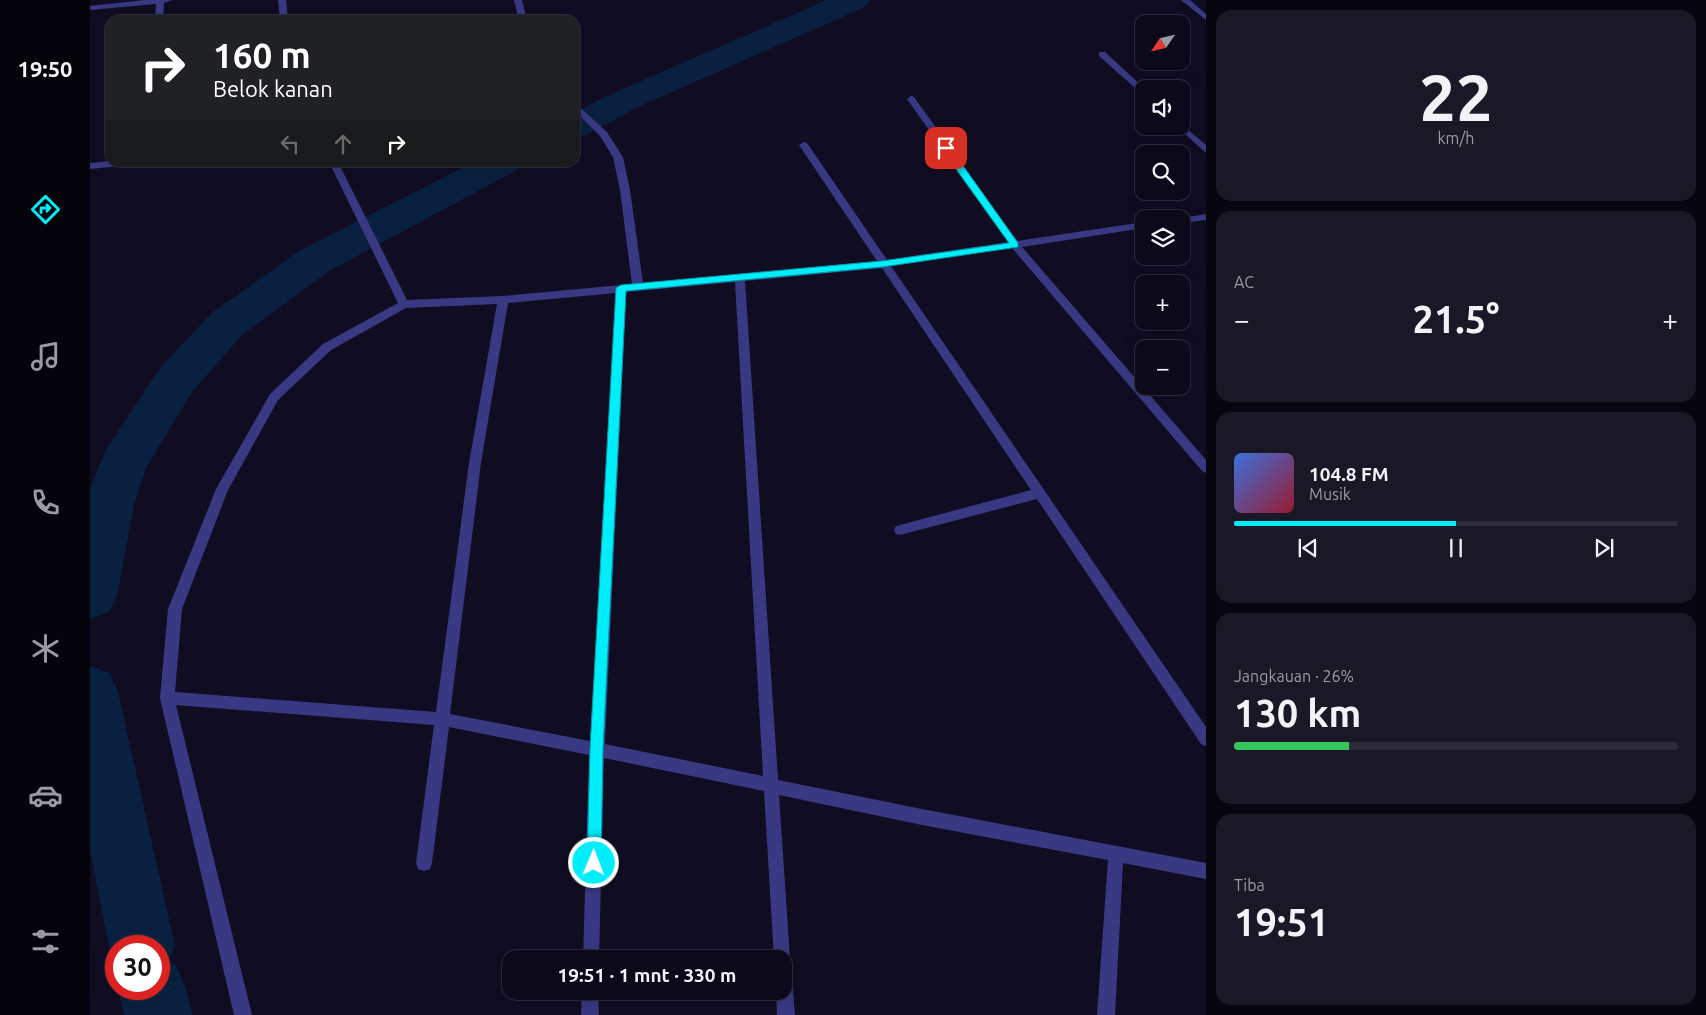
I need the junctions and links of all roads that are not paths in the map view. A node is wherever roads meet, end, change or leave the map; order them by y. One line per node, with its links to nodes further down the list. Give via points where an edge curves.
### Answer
1 (163, 0): 5 (street); 6 (street)
2 (282, 0): 7 (street)
3 (518, 0): 8 (street)
4 (1185, 0): 9 (street)
5 (90, 8)
6 (160, 15)
7 (284, 15)
8 (522, 15)
9 (1206, 18)
10 (1102, 54): 11 (street)
11 (1135, 84)
12 (911, 99): 23 (street)
13 (580, 111): 26 (street, via 604,134 618,158)
14 (1190, 135): 16 (street)
15 (804, 145): 24 (street)
16 (1206, 150)
17 (105, 164): 18 (street)
18 (90, 166)
19 (336, 167): 29 (street)
20 (1206, 217): 21 (street)
21 (1190, 219)
22 (1135, 226): 23 (street)
23 (1015, 245): 24 (street); 30 (street)
24 (882, 264): 25 (street); 31 (street)
25 (740, 277): 26 (street); 37 (street)
26 (638, 287): 27 (street)
27 (621, 288): 28 (street); 36 (street)
28 (503, 300): 29 (street); 34 (street, via 475,463)
29 (404, 304): 33 (street, via 327,347 274,397 222,489 175,609)
30 (1206, 468)
31 (1040, 493): 32 (street); 35 (street)
32 (900, 530)
33 (167, 698): 34 (street); 45 (street)
34 (442, 720): 36 (street); 39 (street)
35 (1206, 739)
36 (597, 749): 37 (street); 41 (street)
37 (772, 786): 38 (street); 42 (street)
38 (1116, 855): 40 (street); 48 (street)
39 (424, 863)
40 (1206, 871)
41 (591, 950)
42 (781, 950)
43 (590, 1000): 46 (street)
44 (785, 1000): 47 (street)
45 (243, 1015)
46 (590, 1015)
47 (786, 1015)
48 (1106, 1015)

